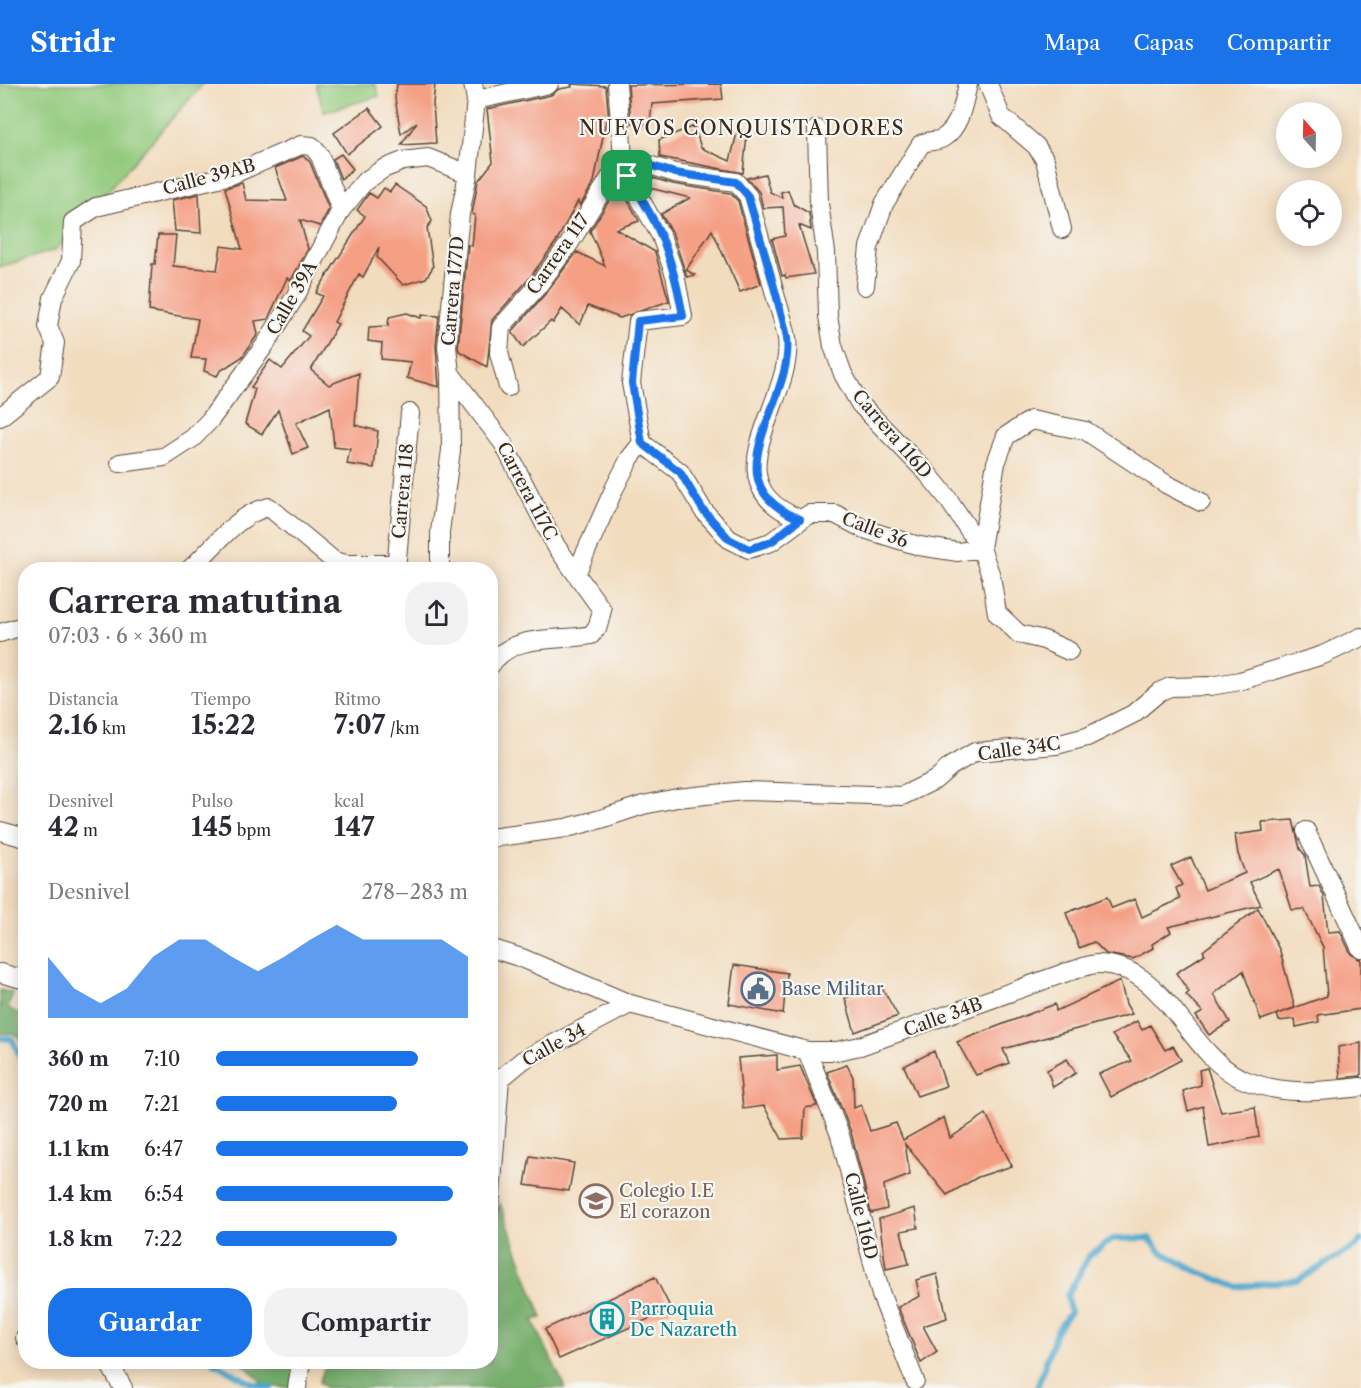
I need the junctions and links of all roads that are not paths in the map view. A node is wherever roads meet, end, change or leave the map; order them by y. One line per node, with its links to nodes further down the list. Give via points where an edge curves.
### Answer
1 (549, 84): 5 (street)
2 (616, 84): 7 (street)
3 (968, 84): 11 (street, via 957,126 941,140 921,144 884,204 869,247)
4 (988, 84): 10 (street, via 1002,116 1036,146 1045,160)
5 (475, 92): 8 (street, Carrera 177D)
6 (817, 129): 20 (street, Carrera 116D, via 828,316 843,375 860,404 934,481)
7 (623, 157): 13 (street, Carrera 117, via 569,244 501,327 499,353); 16 (street, via 627,176 661,236 675,275 683,316 638,321 632,383); 19 (street, via 675,173 736,182 748,196 787,338 786,367 758,446 755,468 763,493 783,513)
8 (468, 174): 9 (street, Calle 39A, via 428,158 403,160 364,182); 12 (street, Carrera 177D, via 460,214 447,347)
9 (341, 210): 15 (street, Calle 39AB, via 320,156 312,146 301,145 231,175 96,207 73,222 71,261 53,298 48,326 55,343 50,377); 17 (street, Calle 39A, via 295,297 210,420 164,458)
10 (1062, 229)
11 (865, 286)
12 (450, 373): 24 (street, Carrera 177D, via 451,450); 25 (street, Carrera 117C, via 503,443 556,546)
13 (508, 387)
14 (410, 413): 23 (street, Carrera 118)
15 (0, 417)
16 (642, 443): 19 (street, Calle 36, via 680,472 703,510 729,539 749,549 771,542); 25 (street, via 615,487)
17 (120, 463)
18 (1202, 502): 20 (street, via 1166,484 1086,431 1031,420 1006,436 996,463)
19 (800, 519): 20 (street, Calle 36, via 809,514 835,514 864,529 919,546 958,552)
20 (981, 548): 29 (street, via 991,576 997,613 1019,634)
21 (197, 562): 22 (street, via 222,536 260,509 269,507)
22 (338, 562)
23 (396, 562)
24 (440, 562)
25 (576, 574): 30 (street, Carrera 117C, via 602,610 591,636 534,639)
26 (18, 627): 27 (street)
27 (0, 633)
28 (1361, 637): 34 (street, Calle 34C, via 1323,655 1240,681 1170,687 1133,714 1087,737 1056,745 975,752 935,780 902,796 744,791 666,800 566,828)
29 (1069, 651)
30 (498, 656)
31 (0, 831): 33 (street)
32 (1306, 831): 35 (street)
33 (18, 836)
34 (498, 837)
35 (1361, 949)
36 (498, 950): 39 (street, Calle 34B)
37 (0, 973): 38 (street)
38 (18, 978)
39 (630, 1004): 40 (street, Calle 34B); 42 (street, Calle 34, via 523,1060 501,1079)
40 (807, 1051): 41 (street, Calle 34B, via 860,1046 1097,964 1125,970 1149,983 1210,1057 1239,1077 1270,1088 1310,1093); 45 (street, Calle 116D, via 840,1135 881,1295)
41 (1361, 1087)
42 (498, 1095)
43 (112, 1369): 46 (street)
44 (300, 1369): 47 (street)
45 (915, 1381)
46 (123, 1388)
47 (297, 1388)

